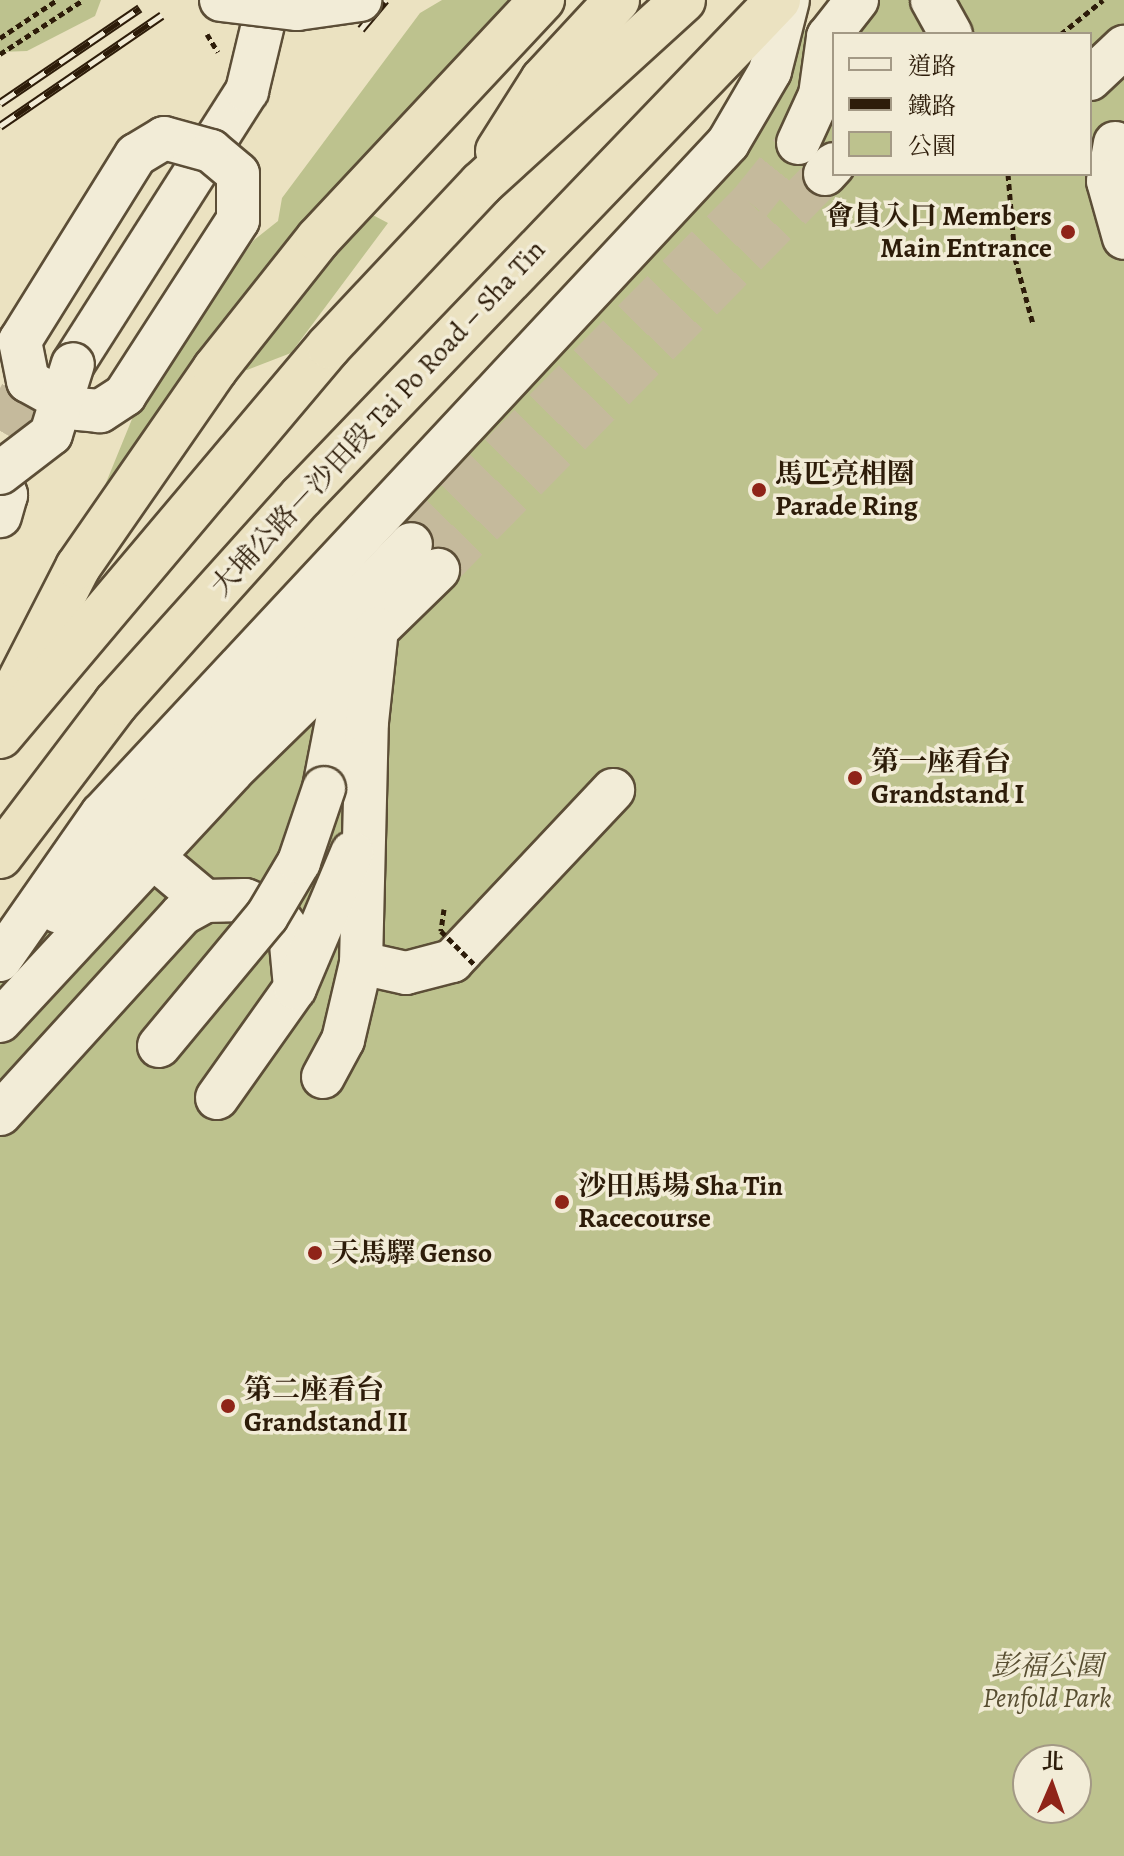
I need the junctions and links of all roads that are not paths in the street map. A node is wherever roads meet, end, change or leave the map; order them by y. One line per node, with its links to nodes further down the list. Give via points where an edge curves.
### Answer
1 (360, 0): 9 (street, bridge)
2 (542, 0): 25 (highway, via 318,239 215,369 78,567)
3 (617, 0): 19 (highway, via 520,111)
4 (683, 0): 19 (highway)
5 (778, 0): 31 (highway, 大埔公路－沙田段 Tai Po Road – Sha Tin, via 301,497 116,703)
6 (788, 0): 28 (street, via 770,71 743,122 531,355)
7 (857, 0): 17 (street, via 828,37 820,95)
8 (932, 0): 11 (street)
9 (267, 8): 10 (street, bridge); 18 (street, via 247,91)
10 (212, 15)
11 (950, 32)
12 (1124, 47): 13 (street)
13 (1092, 79)
14 (1092, 81): 15 (street)
15 (1124, 84)
16 (1116, 140): 20 (street, via 1108,181)
17 (798, 143)
18 (211, 151): 18 (street, bridge, via 242,184 238,220 125,395 100,411 79,409 28,381 20,363 23,331 136,155 164,138); 21 (street, bridge, via 73,364 51,434)
19 (481, 184): 26 (highway, via 329,346 125,597)
20 (1124, 238)
21 (0, 476): 22 (street, via 6,495)
22 (0, 516)
23 (377, 629): 24 (street); 28 (street, via 424,557); 30 (street)
24 (347, 659): 27 (street); 39 (street, bridge, via 324,788 299,862 267,916)
25 (0, 726)
26 (0, 736)
27 (232, 771): 28 (street, via 199,790); 32 (street)
28 (161, 780): 34 (street, via 102,814); 36 (street)
29 (613, 790): 35 (street, via 452,961 406,973)
30 (364, 822): 35 (street); 37 (street)
31 (0, 856)
32 (155, 859): 33 (street); 38 (street)
33 (205, 901): 37 (street, via 245,900 275,912 294,947); 42 (street, via 182,914)
34 (0, 960)
35 (361, 963): 40 (street, via 343,1040)
36 (0, 973)
37 (295, 988): 41 (street)
38 (0, 1021)
39 (159, 1046)
40 (323, 1077)
41 (217, 1098)
42 (0, 1114)

